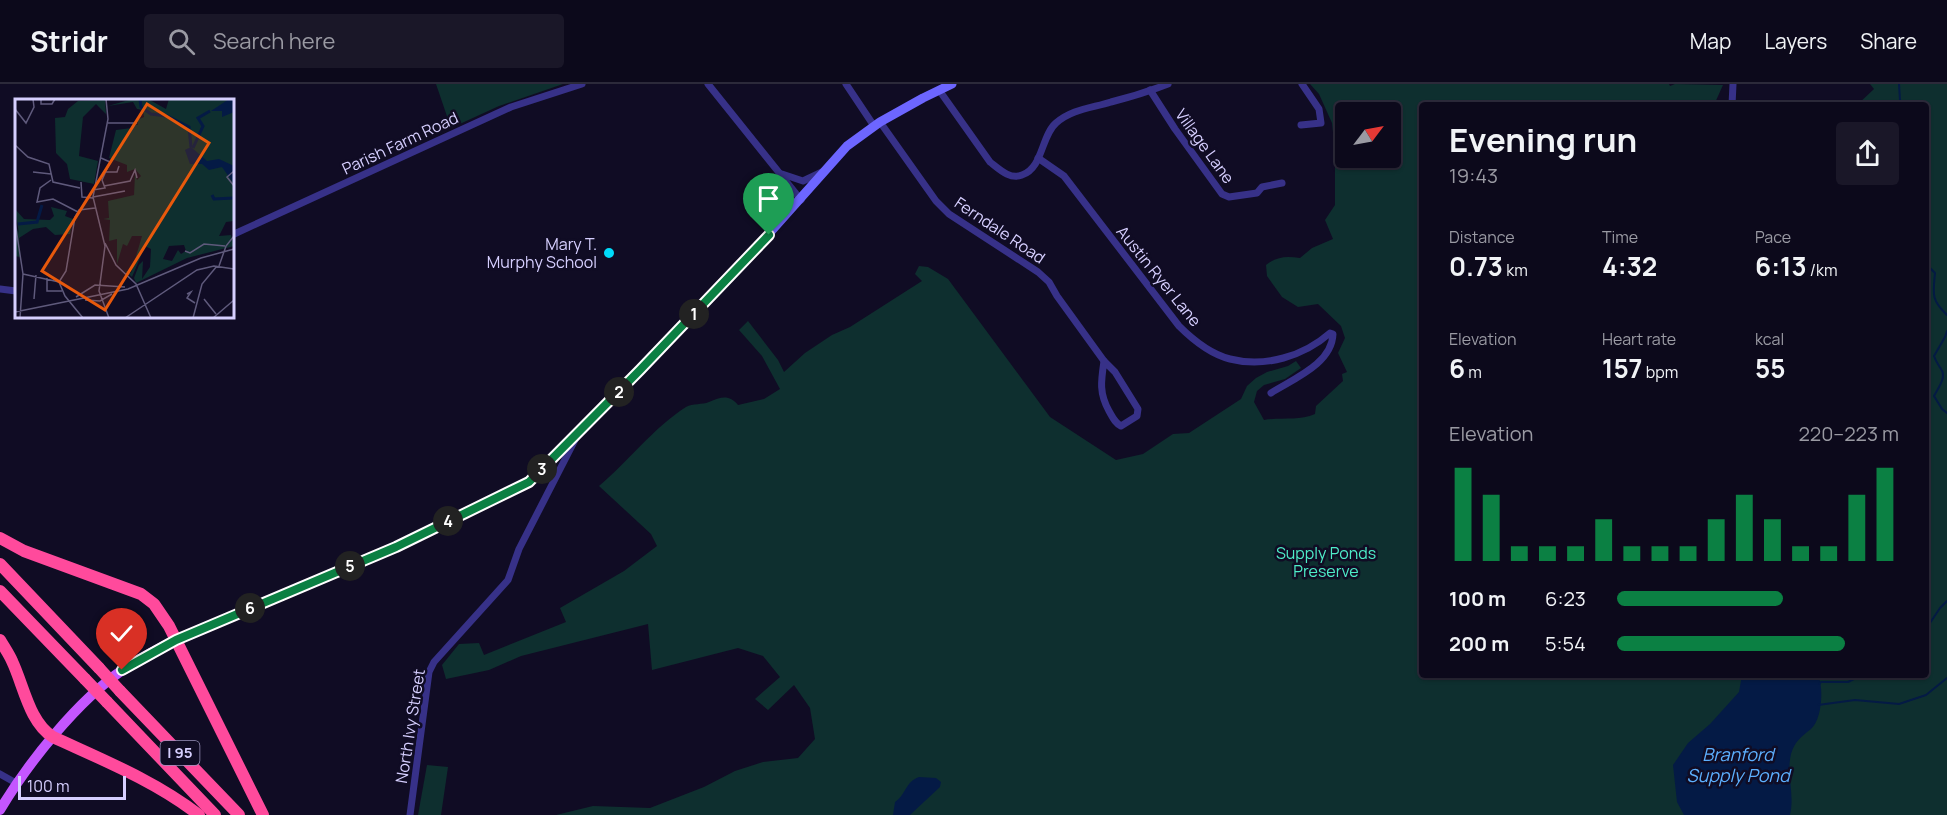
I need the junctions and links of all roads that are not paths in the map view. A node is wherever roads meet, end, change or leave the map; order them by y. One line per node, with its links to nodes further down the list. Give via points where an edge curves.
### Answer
1 (582, 84): 20 (street, Parish Farm Road, via 511,108)
2 (708, 84): 17 (street)
3 (846, 84): 13 (street, Ferndale Road)
4 (952, 84): 9 (main road)
5 (1138, 84): 11 (street)
6 (1168, 84): 10 (street)
7 (1302, 84): 14 (street, via 1319,109 1321,123)
8 (1732, 84): 12 (street)
9 (939, 90): 13 (main road); 15 (street, via 979,148 1001,171 1016,177 1025,175)
10 (1150, 90): 11 (street); 18 (street, Village Lane, via 1222,194 1229,197 1257,193 1262,187)
11 (1141, 92): 15 (street, via 1063,117 1053,125)
12 (1732, 102)
13 (877, 124): 16 (main road, via 847,146); 23 (street, Ferndale Road, via 949,214 1049,282)
14 (1302, 125)
15 (1038, 158): 24 (street, Austin Ryer Lane, via 1064,176 1179,326 1207,349 1230,359 1252,362 1303,352 1334,334 1323,359)
16 (825, 170): 17 (street, via 803,181); 19 (main road)
17 (778, 171): 19 (street)
18 (1282, 183)
19 (801, 200): 25 (main road)
20 (234, 234)
21 (0, 289): 22 (street)
22 (15, 291)
23 (1104, 361): 23 (street, Ferndale Road, via 1138,409 1137,416 1121,426 1102,399)
24 (1271, 393)
25 (577, 434): 30 (main road, via 529,482 396,547); 39 (street, North Ivy Street, via 519,549 508,580 429,672)
26 (0, 538): 30 (highway, via 24,551 141,594 160,611)
27 (0, 564): 37 (highway, I 95, bridge)
28 (0, 591): 36 (highway, I 95, bridge)
29 (0, 640): 31 (highway, via 38,723)
30 (176, 640): 31 (main road, via 122,670); 38 (highway)
31 (53, 737): 33 (main road); 35 (highway, via 152,783)
32 (0, 774): 33 (street)
33 (16, 783): 34 (main road)
34 (0, 810)
35 (199, 815)
36 (215, 815)
37 (239, 815)
38 (263, 815)
39 (410, 815)

